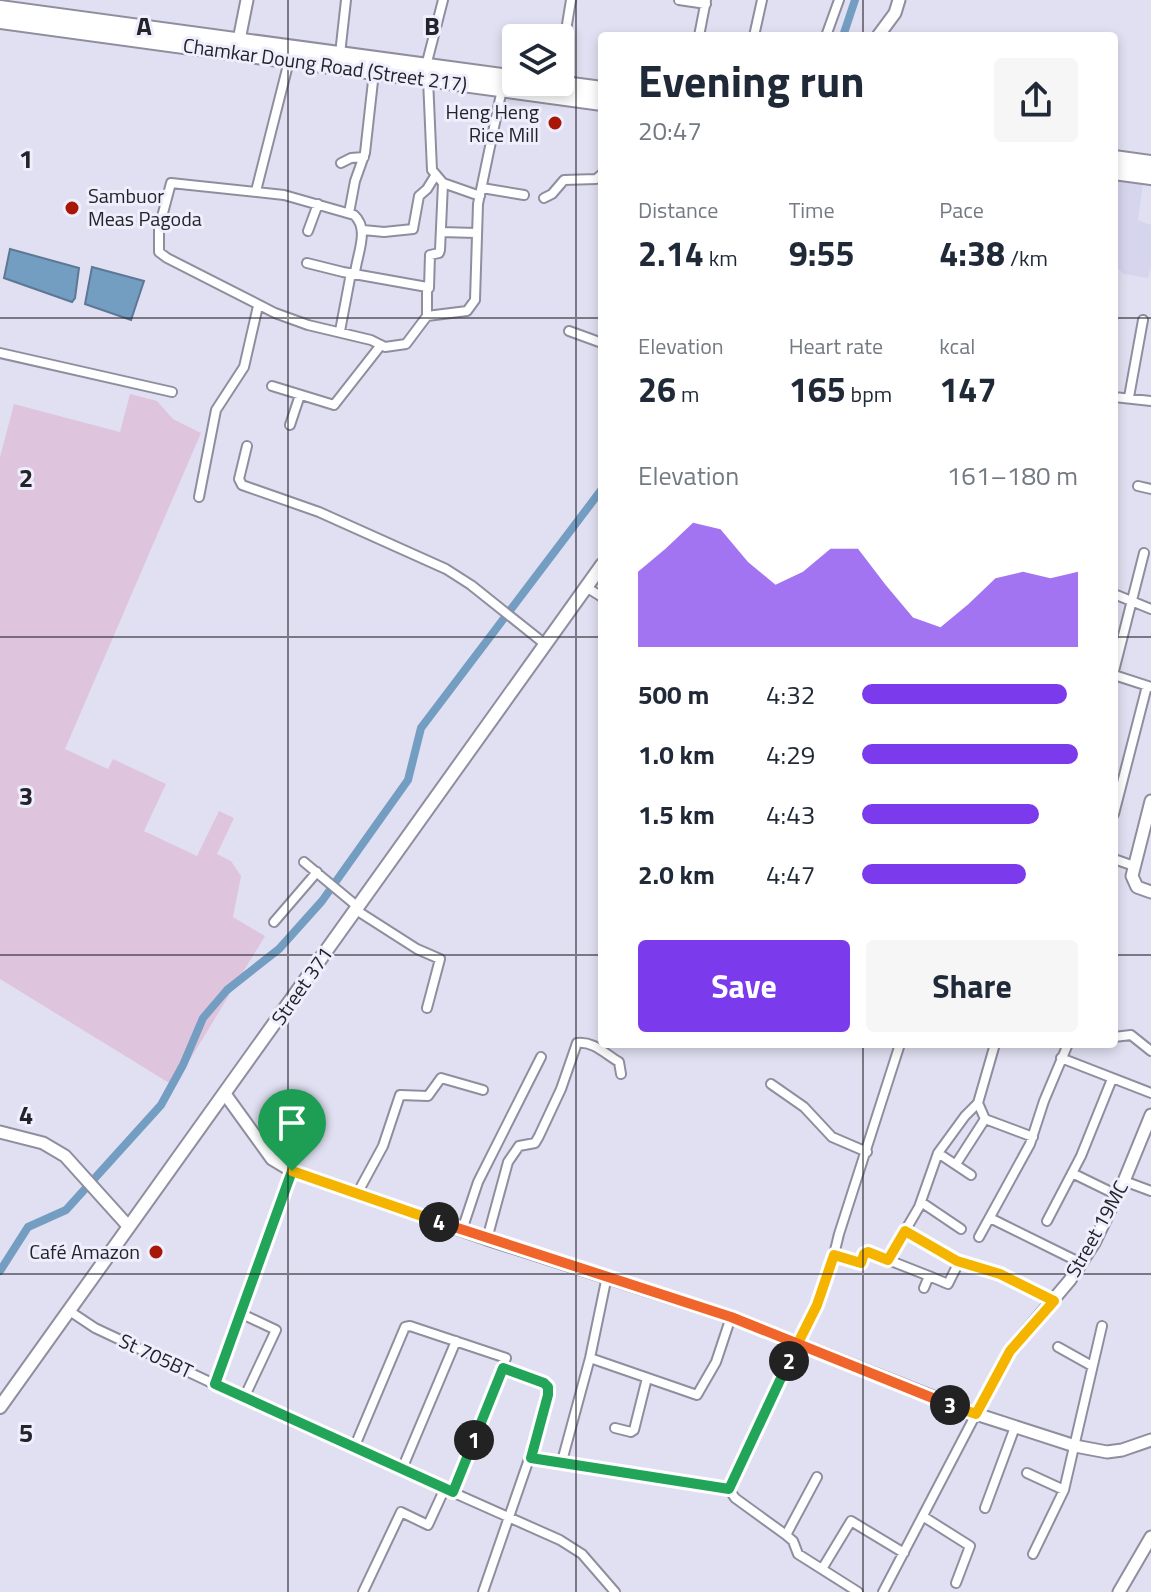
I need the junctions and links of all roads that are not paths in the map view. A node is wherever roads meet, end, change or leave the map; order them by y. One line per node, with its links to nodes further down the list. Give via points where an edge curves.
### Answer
1 (247, 0): 17 (street)
2 (346, 0): 18 (street)
3 (443, 0): 21 (street)
4 (571, 0): 12 (street)
5 (679, 0): 9 (street)
6 (762, 0): 14 (street)
7 (839, 0): 15 (street)
8 (899, 0): 16 (street)
9 (706, 2): 13 (street)
10 (8, 6): 17 (main road, Chamkar Doung Road (Street 217))
11 (0, 21): 17 (main road, Chamkar Doung Road (Street 217))
12 (567, 24)
13 (700, 32)
14 (755, 32)
15 (827, 32)
16 (881, 32)
17 (238, 47): 18 (main road, Chamkar Doung Road (Street 217)); 19 (main road, Chamkar Doung Road (Street 217))
18 (340, 54): 21 (main road, Chamkar Doung Road (Street 217))
19 (289, 61): 20 (main road, Chamkar Doung Road (Street 217)); 36 (street)
20 (374, 72): 21 (main road, Chamkar Doung Road (Street 217)); 28 (street)
21 (427, 73): 22 (main road, Chamkar Doung Road (Street 217)); 24 (main road, Chamkar Doung Road (Street 217)); 35 (street, via 430,157)
22 (502, 77)
23 (574, 87): 25 (main road, Chamkar Doung Road (Street 217))
24 (502, 89): 37 (street)
25 (598, 89)
26 (574, 93): 27 (main road, Chamkar Doung Road (Street 217))
27 (598, 102)
28 (364, 157): 30 (street); 41 (street)
29 (1118, 159): 31 (main road)
30 (341, 163)
31 (1151, 163)
32 (1118, 173): 34 (main road)
33 (598, 177): 39 (street, via 564,180)
34 (1151, 177)
35 (439, 179): 37 (street); 42 (street, via 419,196 413,229); 44 (street)
36 (256, 191): 40 (street); 49 (street, via 171,183 157,244 167,258)
37 (481, 192): 38 (street); 45 (street)
38 (524, 195)
39 (544, 198)
40 (318, 204): 41 (street); 43 (street)
41 (349, 213): 42 (street)
42 (363, 230): 47 (street)
43 (308, 231)
44 (441, 232): 45 (street); 48 (street, via 440,251 430,257)
45 (476, 233): 50 (street, via 472,306 463,313)
46 (307, 263): 47 (street)
47 (353, 273): 48 (street); 52 (street)
48 (429, 288): 50 (street)
49 (258, 306): 52 (street); 67 (street, via 243,370 216,410)
50 (427, 316): 55 (street, via 406,344)
51 (1143, 320): 61 (street)
52 (340, 331): 55 (street)
53 (569, 331): 54 (street)
54 (598, 342)
55 (381, 345): 59 (street, via 337,403 331,406)
56 (0, 353): 58 (street)
57 (272, 386): 59 (street)
58 (172, 392)
59 (300, 395): 63 (street)
60 (1118, 397): 61 (street)
61 (1129, 397): 62 (street)
62 (1151, 401)
63 (290, 425)
64 (247, 446): 75 (street, via 242,485 319,512 446,569)
65 (1138, 486): 66 (street)
66 (1151, 489)
67 (199, 497)
68 (1144, 553): 73 (street)
69 (598, 570): 70 (main road, Street 371)
70 (586, 587): 71 (street); 75 (main road, Street 371)
71 (598, 594)
72 (1118, 596): 73 (street)
73 (1132, 601): 74 (street); 76 (street)
74 (1151, 609)
75 (545, 644): 86 (main road, Street 371)
76 (1118, 657)
77 (1118, 675): 78 (street)
78 (1149, 687): 79 (street)
79 (1118, 799)
80 (1151, 801): 83 (street)
81 (1118, 860): 83 (street)
82 (304, 862): 84 (street)
83 (1134, 866): 85 (street, via 1137,887)
84 (317, 872): 86 (street); 87 (street)
85 (1151, 892)
86 (357, 908): 88 (street, via 440,959); 103 (main road, Street 371)
87 (274, 922)
88 (427, 1008)
89 (1118, 1037): 95 (street, via 1131,1035)
90 (598, 1047): 127 (street, via 577,1043 535,1143 519,1146 508,1162)
91 (599, 1048): 98 (street, via 619,1062)
92 (899, 1048): 109 (street)
93 (994, 1048): 104 (street)
94 (1066, 1048): 97 (street)
95 (1151, 1051)
96 (541, 1057): 124 (street, via 478,1182)
97 (1061, 1058): 99 (street); 108 (street)
98 (621, 1074)
99 (1112, 1079): 102 (street); 113 (street)
100 (771, 1084): 109 (street, via 804,1107 832,1137)
101 (483, 1090): 117 (street, via 444,1078 428,1096 400,1095 383,1146)
102 (1151, 1093)
103 (225, 1094): 112 (street, via 272,1159); 122 (main road, Street 371)
104 (978, 1103): 106 (street); 110 (street)
105 (1151, 1115): 115 (street, Street 19MC)
106 (985, 1119): 108 (street); 111 (street)
107 (0, 1132): 122 (street, via 49,1145)
108 (1033, 1137): 120 (street)
109 (867, 1152): 128 (street)
110 (938, 1153): 111 (street); 119 (street)
111 (956, 1164): 114 (street)
112 (292, 1171): 117 (street); 137 (street)
113 (1072, 1173): 118 (street); 121 (street)
114 (971, 1175)
115 (1124, 1181): 116 (street); 118 (street, Street 19MC)
116 (1151, 1191)
117 (357, 1194): 124 (street)
118 (1117, 1195): 131 (street, Street 19MC)
119 (921, 1202): 123 (street); 125 (street)
120 (990, 1218): 126 (street); 131 (street)
121 (1047, 1221)
122 (129, 1227): 136 (main road, Street 371)
123 (961, 1229)
124 (462, 1230): 127 (street)
125 (905, 1231): 129 (street); 130 (street)
126 (979, 1237)
127 (487, 1239): 132 (street)
128 (834, 1255): 129 (street, via 861,1263 868,1252); 141 (street)
129 (888, 1260): 133 (street)
130 (959, 1262): 133 (street, via 948,1284); 135 (street, via 1000,1274)
131 (1081, 1263): 135 (street, Street 19MC)
132 (607, 1276): 138 (street); 143 (street)
133 (929, 1276): 134 (street)
134 (924, 1288)
135 (1054, 1301): 150 (street, Street 19MC, via 1010,1351)
136 (68, 1310): 147 (street, St 705BT); 149 (main road, Street 371)
137 (242, 1314): 147 (street); 148 (street, via 276,1330)
138 (731, 1317): 141 (street); 146 (street, via 716,1362 697,1395)
139 (1102, 1326): 144 (street)
140 (456, 1341): 145 (street, via 506,1358); 155 (street, via 410,1326 403,1329); 158 (street)
141 (798, 1342): 150 (street); 161 (street)
142 (1058, 1347): 144 (street)
143 (590, 1358): 146 (street); 157 (street)
144 (1092, 1366): 154 (street)
145 (503, 1368): 156 (street, via 548,1387); 162 (street)
146 (647, 1378): 152 (street, via 634,1430)
147 (215, 1384): 148 (street, St 705BT)
148 (244, 1398): 155 (street, St 705BT)
149 (0, 1407)
150 (976, 1414): 151 (street); 166 (street)
151 (1015, 1427): 154 (street); 164 (street)
152 (615, 1428)
153 (1151, 1440): 154 (street, via 1107,1452)
154 (1075, 1446): 163 (street)
155 (354, 1448): 158 (street, St 705BT)
156 (531, 1458): 157 (street); 165 (street)
157 (562, 1461): 161 (street)
158 (402, 1469): 162 (street, St 705BT)
159 (1027, 1473): 163 (street)
160 (817, 1477): 167 (street)
161 (729, 1489): 167 (street)
162 (449, 1490): 165 (street, St 705BT); 173 (street, via 428,1525 401,1512)
163 (1064, 1490): 170 (street)
164 (985, 1508)
165 (508, 1517): 174 (street); 175 (street, St 705BT, via 582,1554)
166 (924, 1517): 169 (street); 172 (street, via 970,1546)
167 (786, 1535): 171 (street, via 798,1554)
168 (1151, 1537): 178 (street)
169 (904, 1553): 171 (street, via 851,1521); 177 (street)
170 (1033, 1554)
171 (822, 1569): 176 (street)
172 (956, 1583)
173 (363, 1592)
174 (483, 1592)
175 (615, 1592)
176 (858, 1592)
177 (883, 1592)
178 (1119, 1592)

